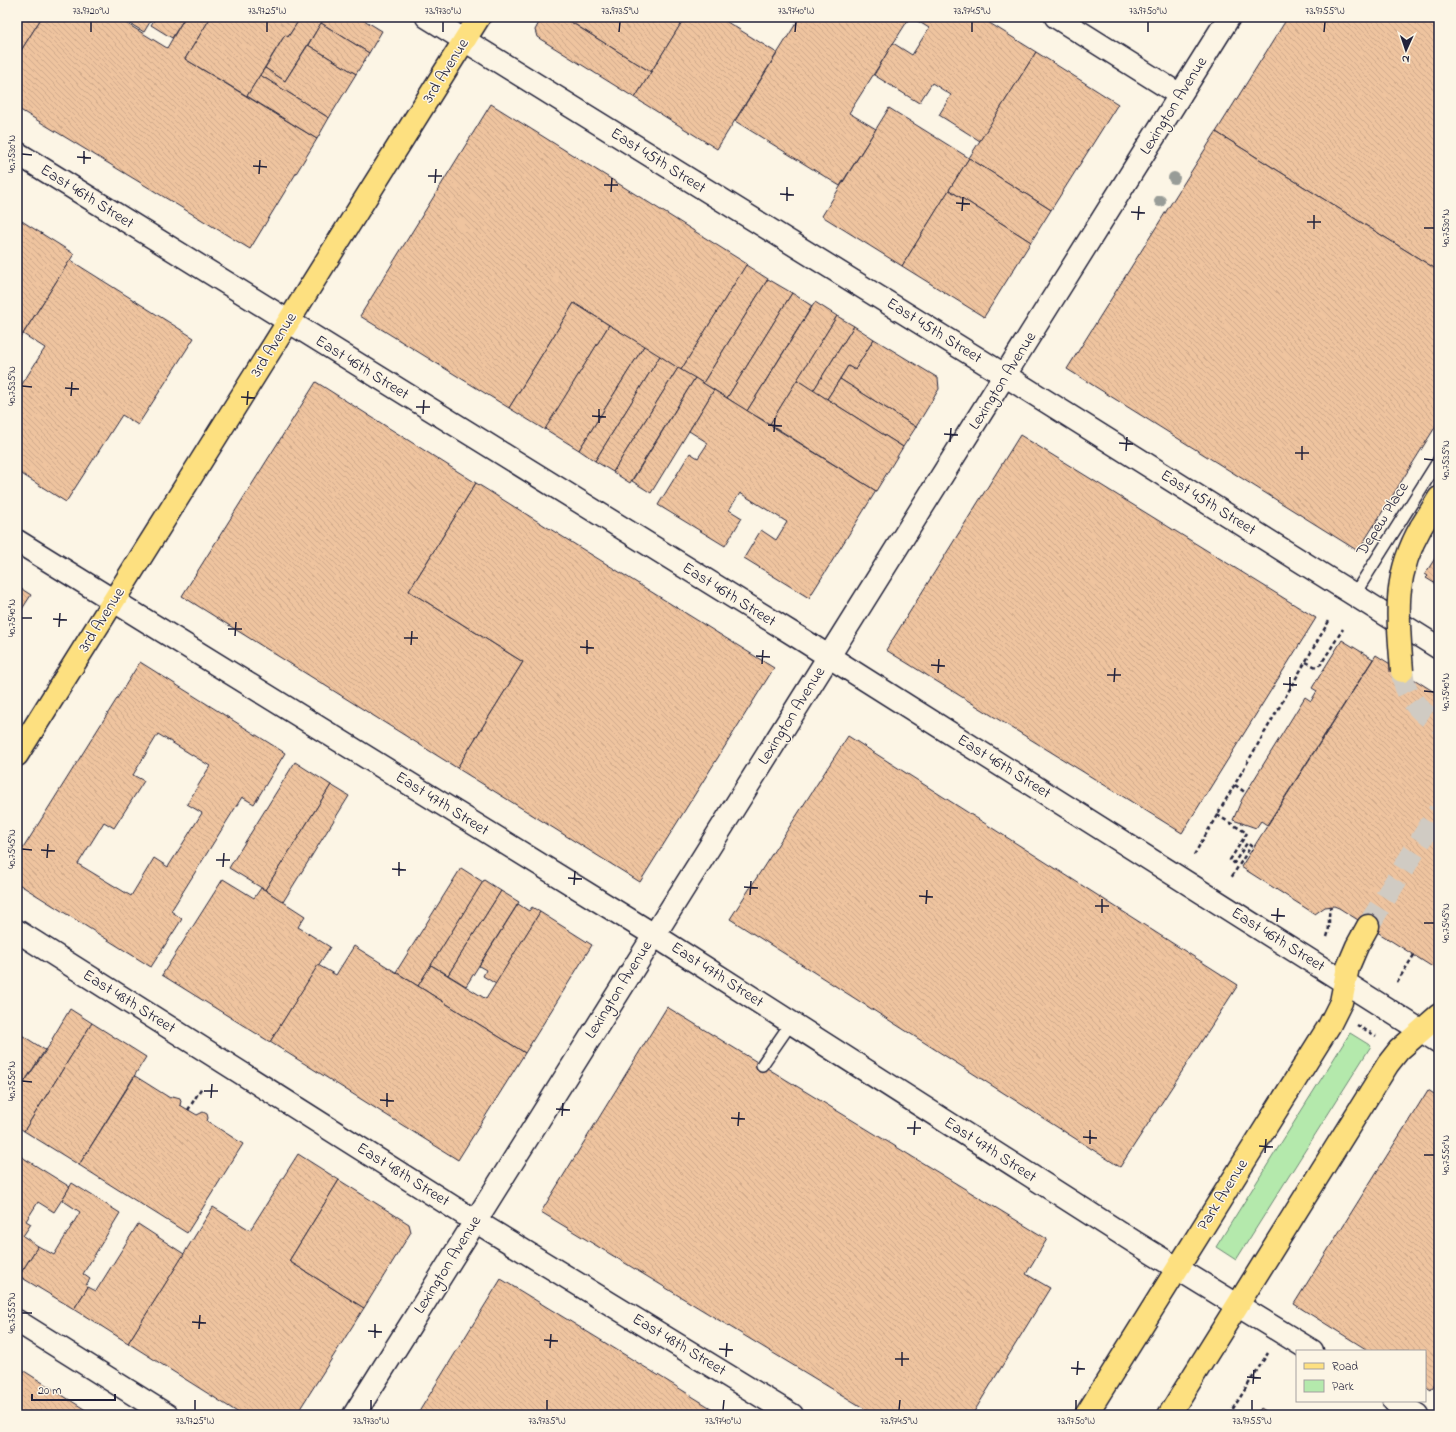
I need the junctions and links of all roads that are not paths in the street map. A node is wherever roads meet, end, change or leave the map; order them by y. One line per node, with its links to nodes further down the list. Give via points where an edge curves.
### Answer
1 (427, 17): 5 (main road, East 45th Street)
2 (479, 17): 5 (main road, 3rd Avenue)
3 (1056, 17): 6 (main road)
4 (1229, 17): 6 (main road, Lexington Avenue)
5 (465, 40): 8 (main road, 3rd Avenue); 9 (main road, East 45th Street)
6 (1180, 95): 9 (main road, Lexington Avenue)
7 (17, 153): 8 (main road, East 46th Street)
8 (288, 322): 14 (main road, 3rd Avenue); 16 (main road, East 46th Street)
9 (1006, 376): 13 (main road, East 45th Street); 16 (main road, Lexington Avenue)
10 (1439, 460): 13 (lane, Depew Place)
11 (1439, 498): 17 (main road, bridge, via 1411,546 1403,570 1398,602)
12 (17, 541): 14 (main road, East 47th Street)
13 (1354, 595): 15 (main road, East 45th Street)
14 (113, 601): 18 (main road, 3rd Avenue); 21 (main road, East 47th Street)
15 (1439, 648)
16 (830, 657): 21 (main road, Lexington Avenue); 22 (main road, East 46th Street)
17 (1402, 672)
18 (17, 755)
19 (1368, 926): 22 (main road, Park Avenue, via 1353,954)
20 (17, 930): 27 (main road, East 48th Street)
21 (654, 935): 24 (main road, East 47th Street); 27 (main road, Lexington Avenue)
22 (1345, 982): 25 (main road, East 46th Street); 28 (main road, Park Avenue, via 1341,1002 1329,1026)
23 (1439, 1015): 25 (main road)
24 (791, 1023): 26 (lane); 28 (main road, East 47th Street)
25 (1430, 1036): 29 (main road, via 1399,1050 1388,1064)
26 (762, 1065)
27 (475, 1221): 34 (main road, Lexington Avenue); 35 (main road, East 48th Street)
28 (1178, 1269): 29 (main road, East 47th Street); 36 (main road, Park Avenue)
29 (1237, 1306): 31 (main road, East 47th Street); 37 (main road)
30 (17, 1321): 33 (main road)
31 (1310, 1350)
32 (1396, 1402): 38 (main road)
33 (167, 1415)
34 (354, 1415)
35 (792, 1415)
36 (1086, 1415)
37 (1169, 1415)
38 (1417, 1415)

